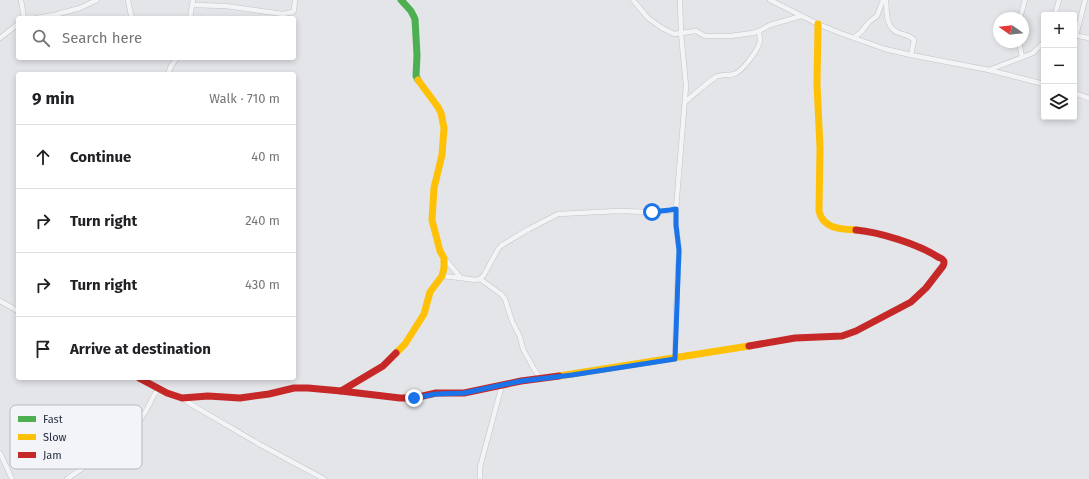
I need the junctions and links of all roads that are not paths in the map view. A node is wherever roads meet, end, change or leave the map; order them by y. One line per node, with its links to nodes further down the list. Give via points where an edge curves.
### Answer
1 (21, 0): 16 (street)
2 (97, 0): 17 (street, via 80,8)
3 (128, 0): 18 (street)
4 (295, 0): 13 (street, via 294,10 288,14)
5 (402, 0): 42 (street, via 415,19 416,76 438,107 443,119 443,143 434,188 432,220)
6 (633, 0): 25 (street, via 648,18 662,28 674,34)
7 (680, 0): 25 (street)
8 (770, 0): 20 (street)
9 (885, 0): 28 (street, via 877,16); 32 (street, via 888,23 892,29 914,40)
10 (1025, 0): 14 (street)
11 (1059, 0): 15 (street)
12 (1085, 0): 23 (street)
13 (193, 2): 19 (street)
14 (1022, 12)
15 (1056, 12)
16 (24, 16)
17 (46, 16)
18 (132, 16)
19 (190, 16)
20 (801, 16): 21 (street); 24 (street)
21 (818, 24): 28 (street); 48 (street, via 820,216 828,224 840,229 882,235 928,251 943,260 943,266 911,302 848,334 795,338)
22 (16, 26): 27 (street)
23 (1077, 29)
24 (759, 31): 25 (street, via 730,36 705,36 696,31); 40 (street, via 760,41 741,70 732,75 716,77)
25 (681, 33): 40 (street)
26 (1077, 36): 29 (street)
27 (0, 38)
28 (854, 38): 32 (street)
29 (1089, 38)
30 (1041, 45): 33 (street, via 1033,53)
31 (1020, 48): 33 (street)
32 (911, 55): 35 (street)
33 (1022, 57): 35 (street)
34 (176, 60): 36 (street)
35 (989, 70): 37 (street)
36 (169, 72)
37 (1041, 83)
38 (1077, 94): 39 (street)
39 (1089, 98)
40 (685, 102): 41 (street)
41 (676, 209): 45 (street, via 558,214 502,245); 48 (street, via 679,250)
42 (444, 258): 43 (street); 44 (street)
43 (442, 276): 44 (street); 53 (street, via 430,292 424,314 405,344 382,366)
44 (461, 278): 45 (street)
45 (480, 279): 49 (street, via 505,299 523,349)
46 (0, 301): 47 (street)
47 (16, 310)
48 (675, 359): 49 (street)
49 (541, 379): 51 (street)
50 (143, 380): 52 (street)
51 (502, 385): 53 (street, via 464,393 414,398); 61 (street, via 480,467)
52 (159, 389): 54 (street); 55 (street)
53 (341, 391): 54 (street, via 294,388 233,399 208,396)
54 (182, 398): 60 (street)
55 (142, 417)
56 (0, 453): 58 (street)
57 (81, 469): 59 (street)
58 (12, 479)
59 (68, 479)
60 (324, 479)
61 (480, 479)

